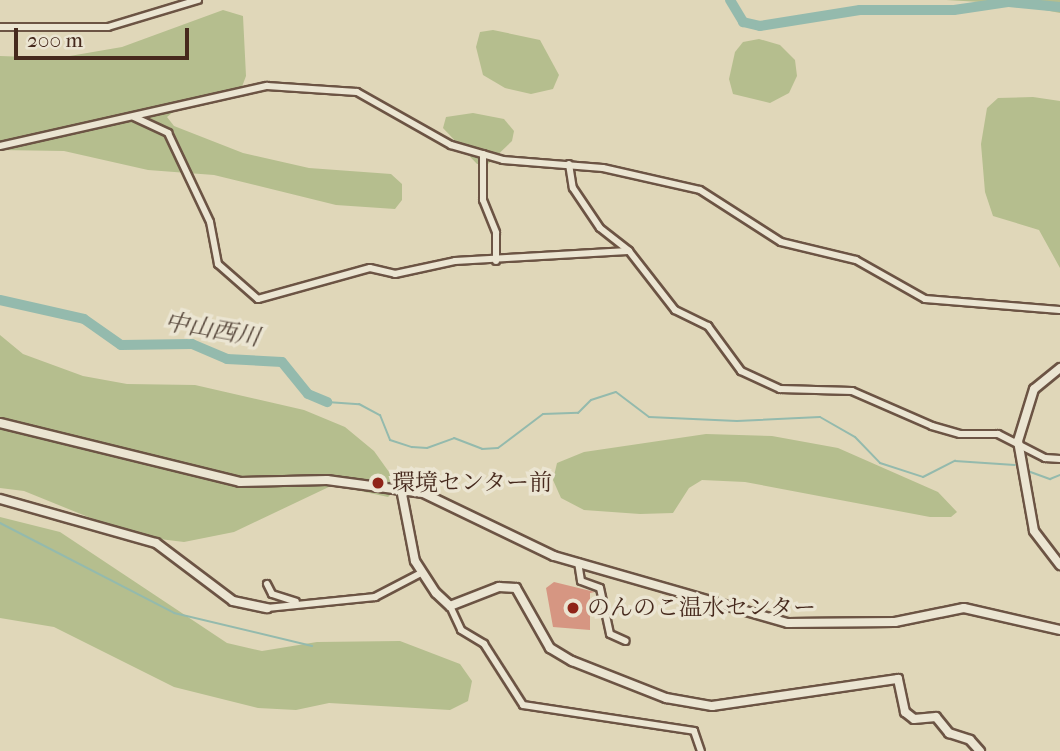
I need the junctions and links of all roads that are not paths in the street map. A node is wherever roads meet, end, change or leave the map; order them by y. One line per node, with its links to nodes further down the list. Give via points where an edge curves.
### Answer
1 (198, 0): 2 (street, via 108,27)
2 (0, 27)
3 (132, 117): 4 (street); 5 (street, via 267,86 357,92 452,145); 8 (street, via 168,133 210,222 218,264 258,299 370,268 395,274 455,261)
4 (0, 146)
5 (483, 154): 6 (street); 8 (street, via 483,200 496,233)
6 (569, 164): 7 (street, via 573,188 600,228); 9 (street, via 700,190 781,242 856,260 934,302)
7 (629, 251): 8 (street, via 573,251); 12 (street, via 675,310 708,326 741,372 780,389 852,391 932,426)
8 (496, 261)
9 (1060, 310)
10 (1060, 368): 12 (street, via 1034,389)
11 (0, 423): 14 (street, via 240,482 327,480)
12 (1018, 442): 13 (street, via 1045,458); 17 (street, via 1030,520)
13 (1060, 459)
14 (401, 489): 16 (street, via 449,503 536,548); 18 (street)
15 (0, 499): 22 (street, via 156,543 233,601)
16 (578, 562): 23 (street, via 788,623 895,622 964,608); 24 (street, via 580,581 600,588 610,634)
17 (1060, 565)
18 (419, 573): 20 (street, via 375,597); 21 (street)
19 (267, 584): 20 (street, via 272,594)
20 (301, 604): 22 (street)
21 (450, 606): 25 (street, via 461,630 484,643 523,705 694,731); 26 (street, via 499,587 516,588 558,654 621,682 695,704 736,704 898,679 905,712 914,719 936,717 949,733 970,740)
22 (267, 608)
23 (1060, 630)
24 (626, 641)
25 (701, 751)
26 (980, 751)

